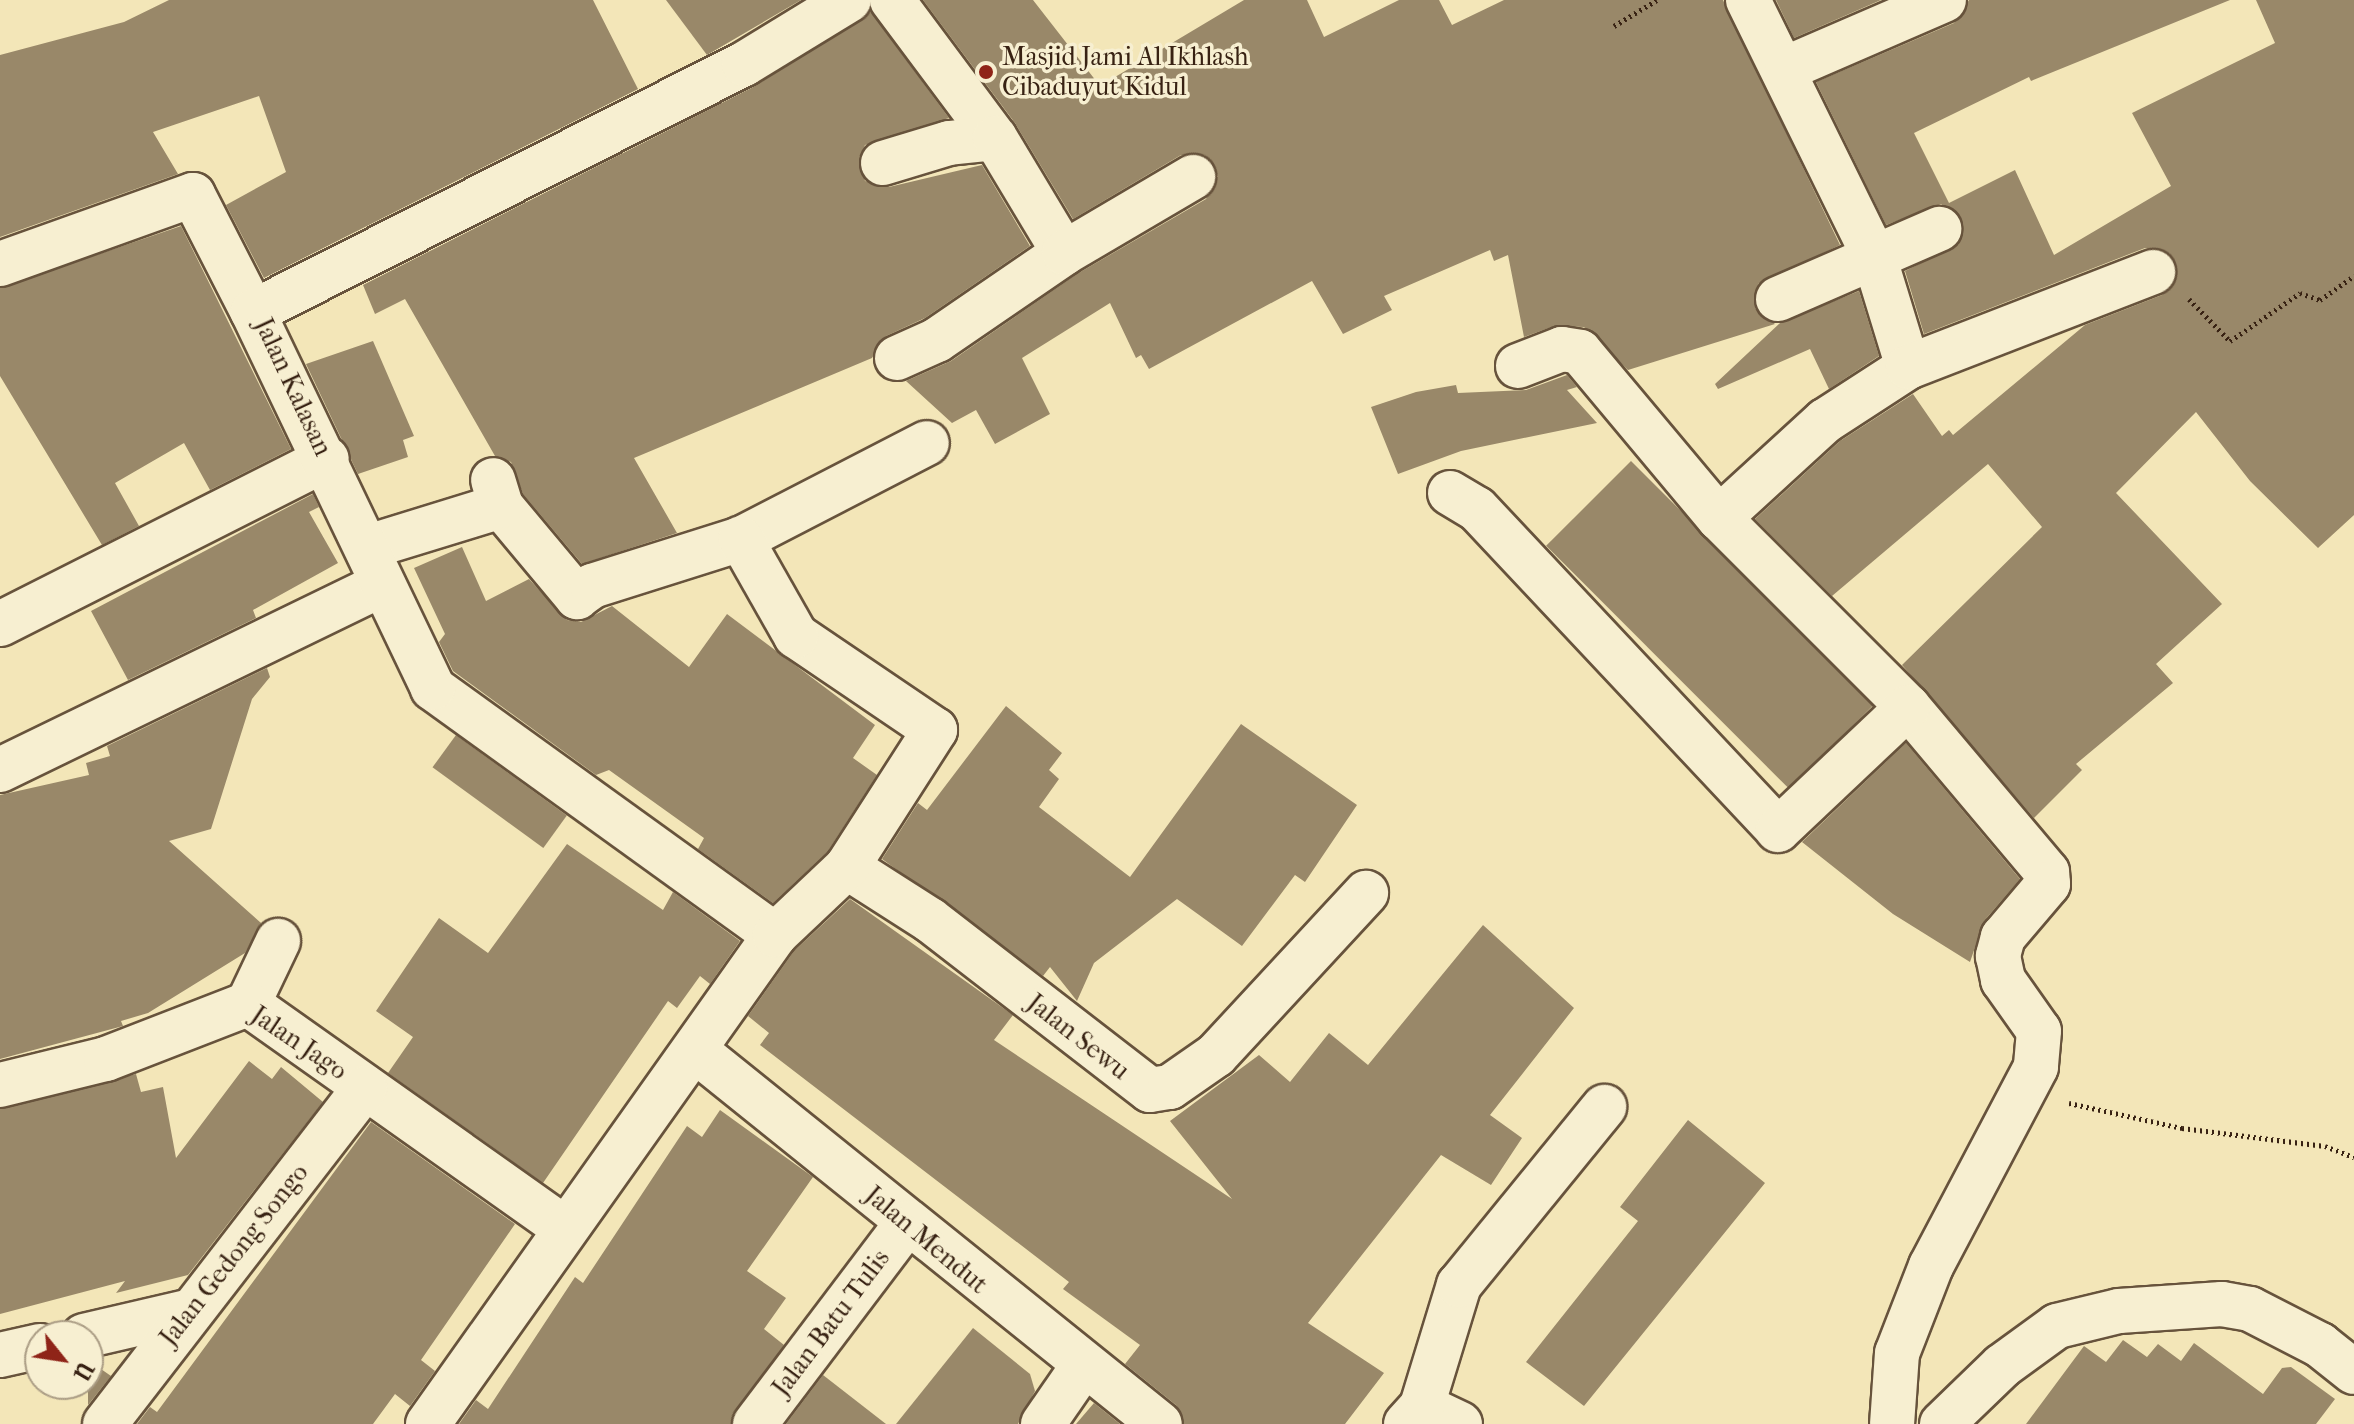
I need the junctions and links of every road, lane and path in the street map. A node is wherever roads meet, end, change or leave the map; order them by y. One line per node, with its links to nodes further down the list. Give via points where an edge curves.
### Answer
1 (892, 0): 8 (street)
2 (1657, 0): 6 (path)
3 (1748, 0): 7 (street)
4 (1944, 0): 7 (street)
5 (824, 7): 18 (street, Jalan Kalasan)
6 (1614, 26)
7 (1787, 68): 13 (street)
8 (995, 138): 9 (street, via 949,143); 12 (street)
9 (883, 163)
10 (1193, 177): 12 (street)
11 (1939, 229): 13 (street)
12 (1064, 253): 19 (street, via 937,340)
13 (1874, 256): 17 (street); 21 (street)
14 (0, 264): 18 (street, via 193,195)
15 (2153, 272): 16 (path, via 2230,341 2300,293 2320,300); 21 (street)
16 (2354, 276)
17 (1778, 299)
18 (253, 312): 23 (street, Jalan Kalasan)
19 (897, 358)
20 (1518, 366): 25 (street, via 1562,349 1580,352)
21 (1908, 367): 25 (street, via 1825,421)
22 (927, 443): 26 (street)
23 (327, 459): 27 (street, Jalan Kalasan); 28 (street)
24 (1450, 493): 29 (street, via 1477,509 1778,830)
25 (1719, 518): 29 (street)
26 (741, 539): 27 (street, via 572,597 553,562 497,493); 31 (street, via 796,636 935,730)
27 (375, 566): 30 (street); 33 (street, Jalan Kalasan, via 433,688)
28 (0, 624)
29 (1908, 707): 37 (street, via 2047,872 2048,884 2003,937 1998,956 2003,980 2039,1031)
30 (0, 770)
31 (847, 867): 32 (street, Jalan Sewu, via 930,920 1150,1090 1170,1087 1216,1055); 33 (street)
32 (1366, 893)
33 (775, 935): 36 (street)
34 (278, 941): 35 (street)
35 (248, 1004): 38 (street, Jalan Jago, via 106,1059); 39 (street, Jalan Jago)
36 (696, 1051): 42 (street, Jalan Mendut); 43 (street)
37 (2036, 1067): 41 (path, via 2038,1079 2068,1103 2182,1128 2325,1146); 56 (street, via 1926,1281 1897,1353)
38 (0, 1085)
39 (365, 1088): 43 (street, Jalan Jago); 44 (street, Jalan Gedong Songo)
40 (1604, 1107): 50 (street, via 1459,1285)
41 (2354, 1157)
42 (907, 1223): 48 (street, Jalan Mendut); 53 (street, Jalan Batu Tulis)
43 (564, 1228): 52 (street)
44 (187, 1312): 45 (street); 51 (street, Jalan Gedong Songo)
45 (104, 1331)
46 (24, 1350): 47 (street)
47 (0, 1355)
48 (1083, 1366): 54 (street); 55 (street, Jalan Mendut)
49 (2354, 1372): 57 (street, via 2320,1345 2250,1309 2222,1304 2119,1311 2057,1326 2002,1366)
50 (1429, 1418)
51 (105, 1424)
52 (428, 1424)
53 (755, 1424)
54 (1043, 1424)
55 (1160, 1424)
56 (1892, 1424)
57 (1942, 1424)

